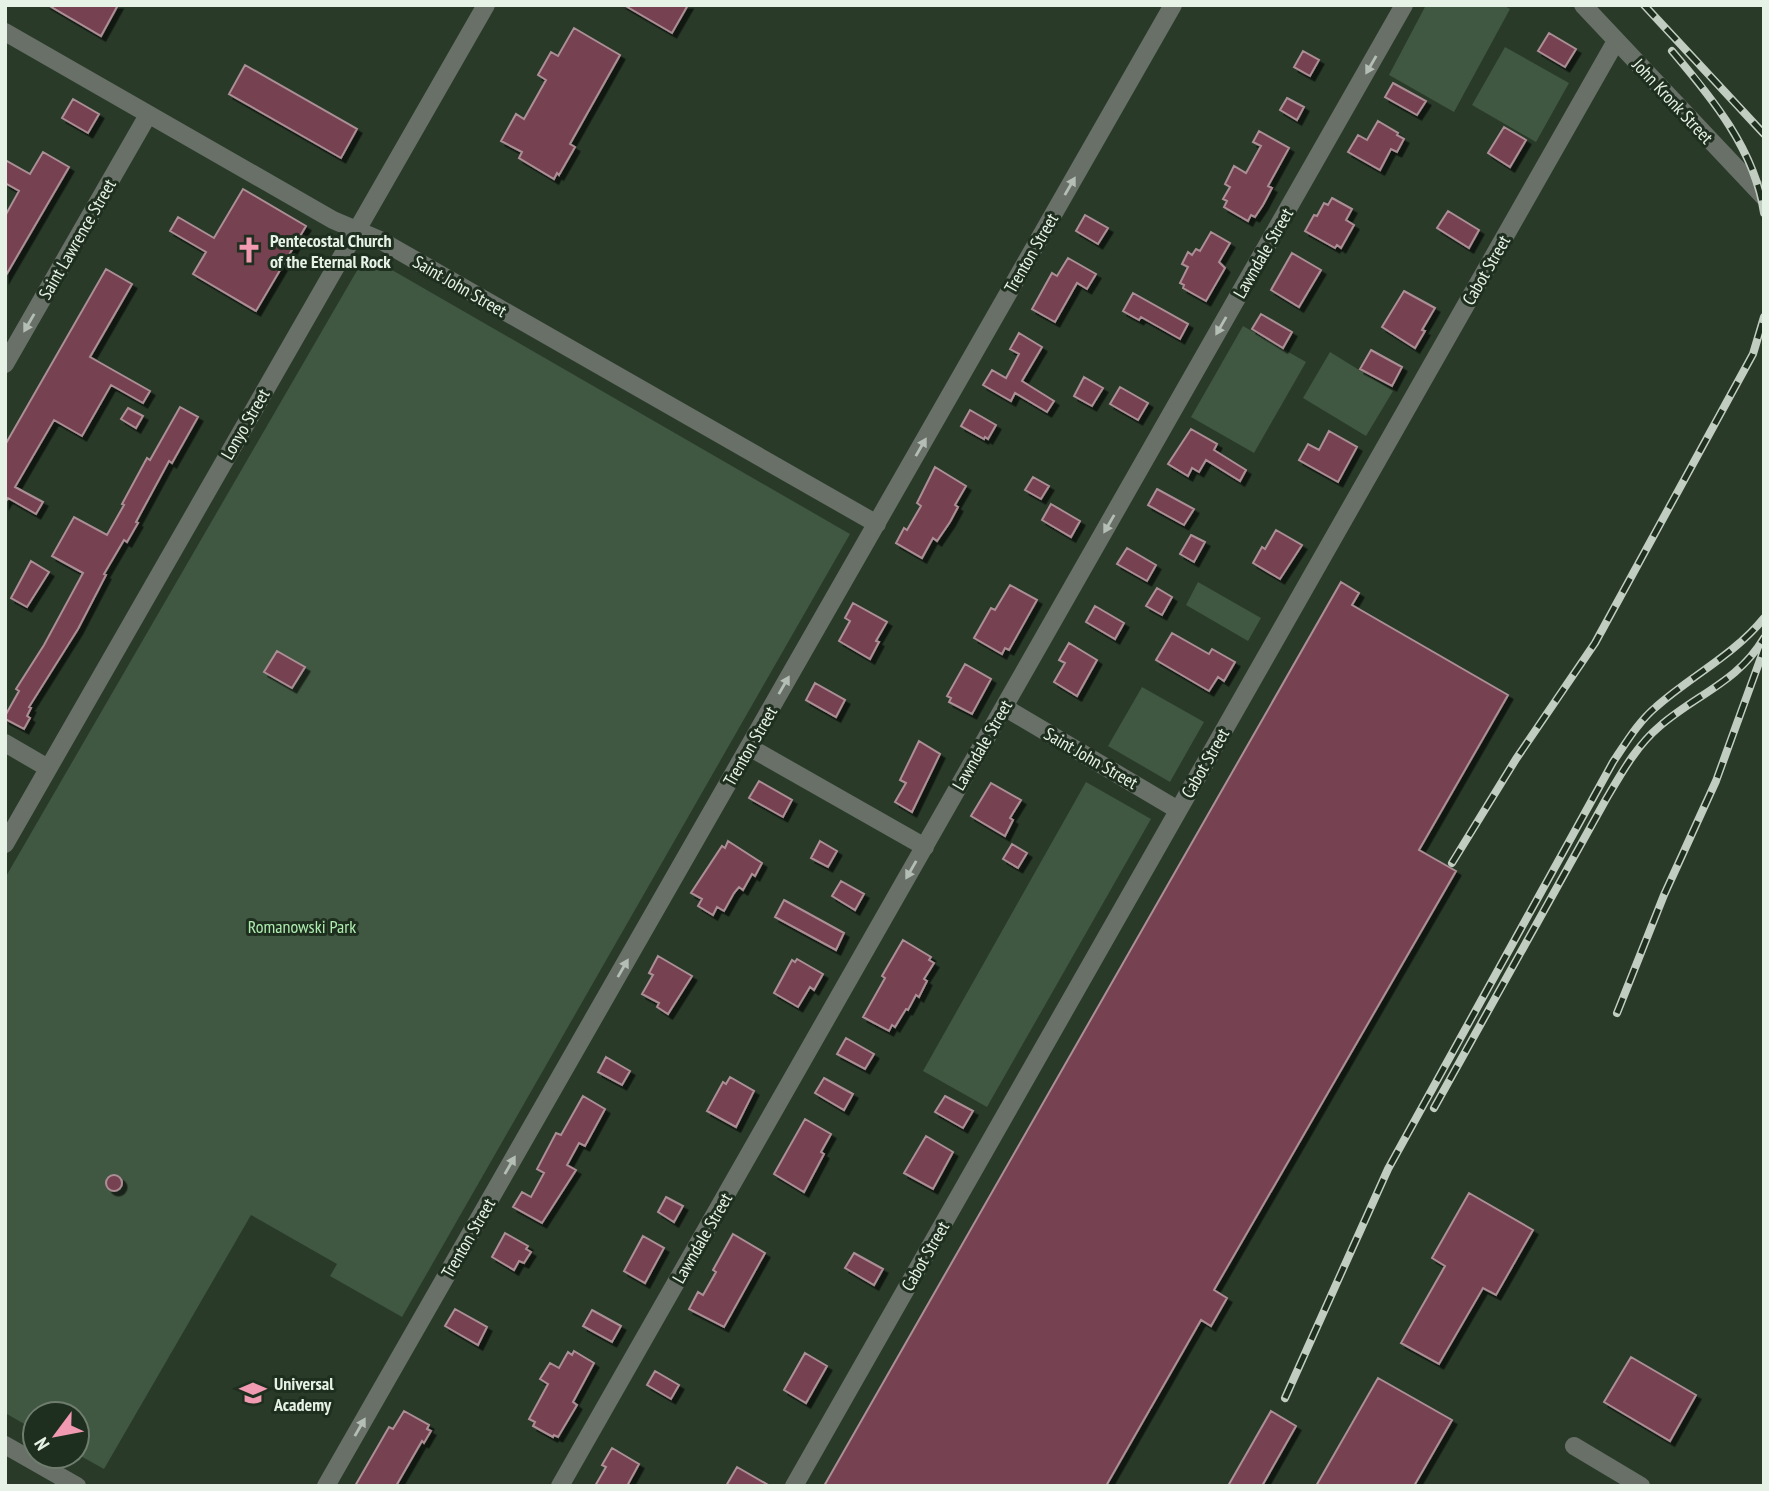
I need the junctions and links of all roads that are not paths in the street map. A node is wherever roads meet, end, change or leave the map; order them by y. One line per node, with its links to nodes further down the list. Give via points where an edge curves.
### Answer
1 (486, 5): 9 (street, Lonyo Street)
2 (1173, 5): 11 (street, Trenton Street, one-way to 2)
3 (1404, 5): 12 (street, Lawndale Street, one-way to 12)
4 (1583, 5): 6 (street, John Kronk Street)
5 (5, 32): 7 (street, Saint John Street)
6 (1616, 41): 8 (street, John Kronk Street); 16 (street, Cabot Street)
7 (148, 115): 9 (street, Saint John Street); 10 (street, Saint Lawrence Street, one-way to 10)
8 (1764, 197)
9 (356, 230): 11 (street, Saint John Street); 15 (street, Lonyo Street)
10 (5, 364)
11 (877, 524): 14 (street, Trenton Street, one-way to 11)
12 (1004, 707): 16 (street, Saint John Street); 18 (street, Lawndale Street)
13 (5, 743): 15 (street)
14 (749, 747): 18 (street); 22 (street, Trenton Street, one-way to 14)
15 (48, 768): 17 (street, Lonyo Street)
16 (1178, 810): 24 (street, Cabot Street)
17 (5, 844)
18 (925, 847): 23 (street, Lawndale Street, one-way to 23)
19 (5, 1445): 21 (street)
20 (1574, 1446): 25 (street)
21 (76, 1486)
22 (326, 1486)
23 (560, 1486)
24 (794, 1486)
25 (1641, 1486)

